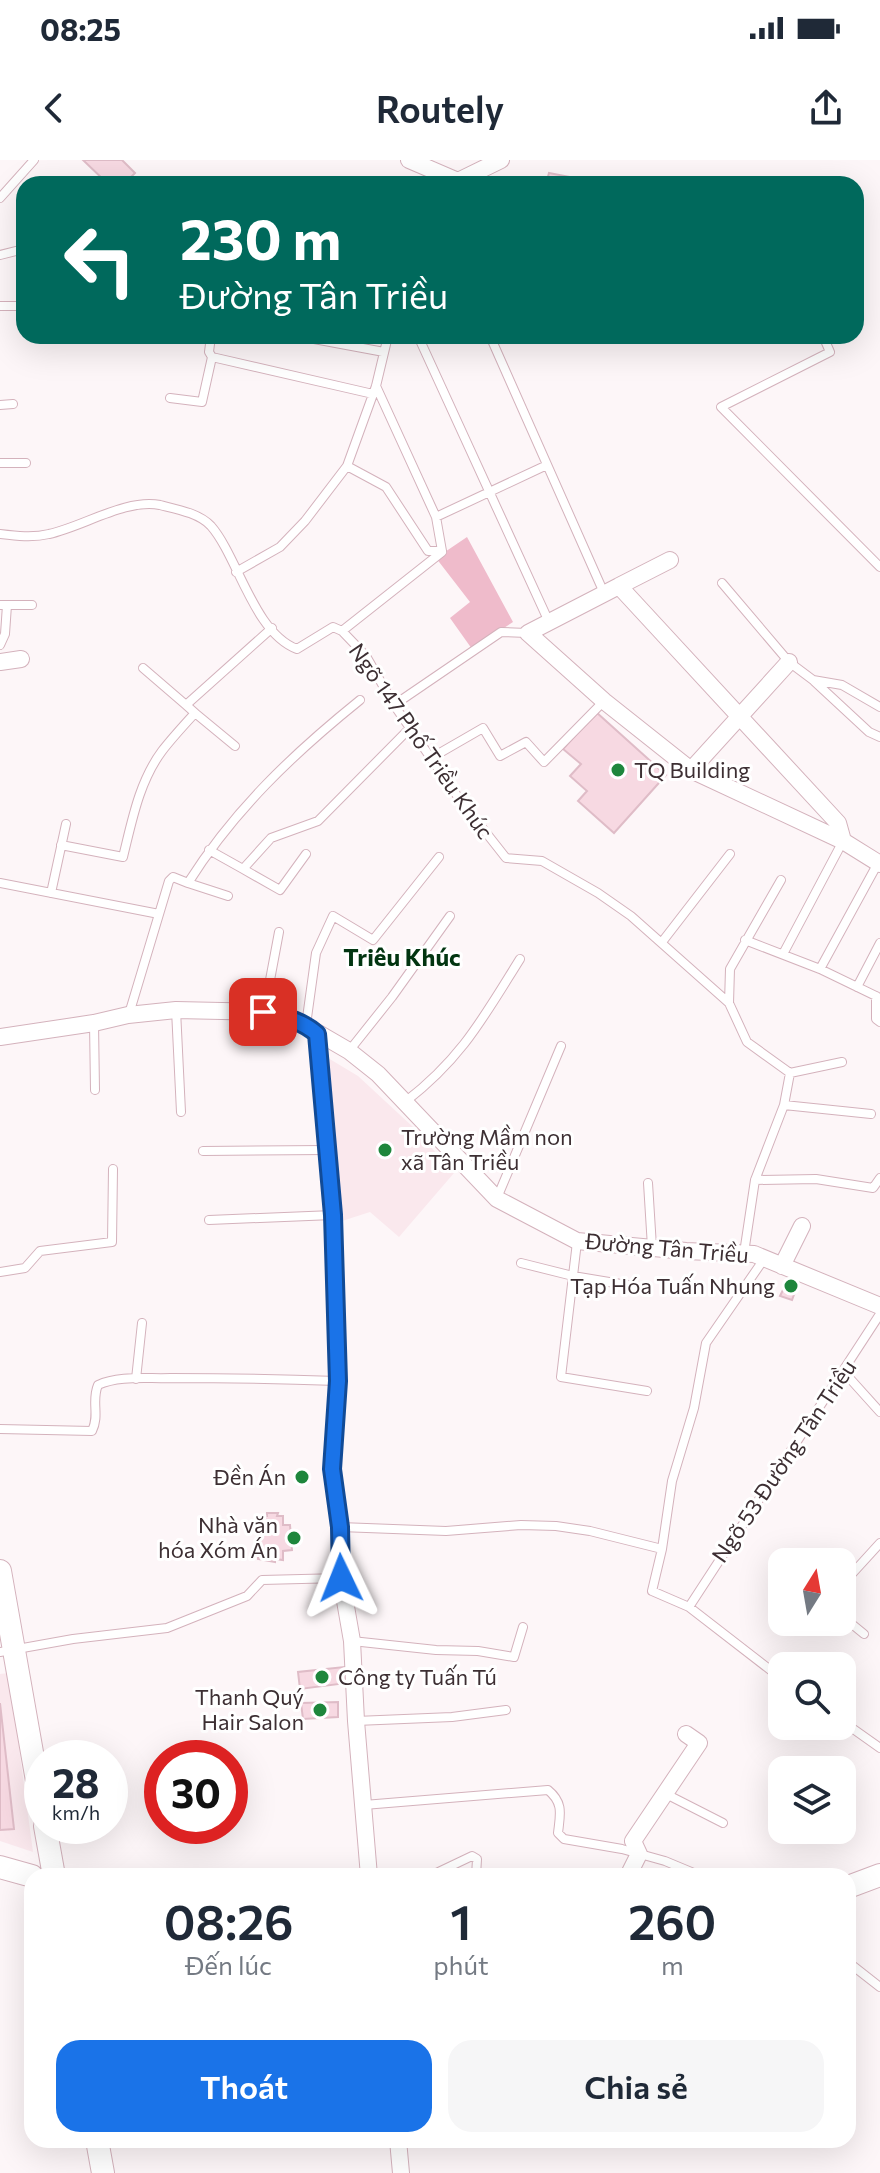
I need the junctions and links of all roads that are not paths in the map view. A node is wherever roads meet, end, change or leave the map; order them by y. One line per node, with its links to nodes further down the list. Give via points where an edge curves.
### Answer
1 (34, 160): 4 (lane)
2 (409, 160): 5 (street)
3 (501, 160): 6 (street)
4 (20, 176)
5 (446, 176)
6 (468, 176)
7 (16, 180): 8 (lane)
8 (0, 198)
9 (210, 344): 16 (lane)
10 (341, 344): 15 (lane)
11 (386, 344): 15 (lane)
12 (422, 344): 25 (lane)
13 (494, 344): 23 (lane)
14 (826, 344): 30 (lane, via 830,352 721,407)
15 (384, 352): 17 (lane)
16 (212, 357): 17 (lane); 18 (lane, via 202,402)
17 (375, 390): 24 (lane); 26 (lane)
18 (170, 398)
19 (13, 404): 20 (lane)
20 (0, 405)
21 (0, 463): 22 (lane)
22 (26, 463)
23 (547, 465): 25 (lane); 33 (lane)
24 (347, 466): 28 (lane, via 386,487 428,551); 31 (lane, via 280,547)
25 (489, 492): 26 (lane); 36 (lane)
26 (436, 517): 28 (lane)
27 (0, 534): 31 (lane, Ngõ 147 Phố Triều Khúc, via 46,535 133,506 155,504 209,524)
28 (442, 551): 38 (lane)
29 (670, 560): 33 (street)
30 (880, 567)
31 (236, 572): 37 (lane, Ngõ 147 Phố Triều Khúc)
32 (722, 583): 43 (lane)
33 (612, 590): 36 (street); 52 (street)
34 (4, 605): 35 (lane); 40 (lane)
35 (32, 605)
36 (549, 623): 39 (street)
37 (272, 628): 38 (lane, Ngõ 147 Phố Triều Khúc, via 297,649 328,628); 48 (lane)
38 (342, 631): 49 (lane, Ngõ 147 Phố Triều Khúc, via 375,669)
39 (528, 633): 47 (street); 49 (lane, via 501,632)
40 (0, 645)
41 (21, 659): 42 (street)
42 (0, 662)
43 (789, 662): 45 (lane); 52 (street)
44 (143, 668): 48 (lane)
45 (813, 680): 50 (lane, via 842,685); 54 (lane)
46 (360, 700): 61 (lane, via 280,768)
47 (604, 701): 56 (lane, via 544,762 526,742 500,756 483,728); 57 (street)
48 (186, 705): 51 (lane)
49 (394, 705): 53 (lane, Ngõ 147 Phố Triều Khúc)
50 (880, 707)
51 (195, 713): 55 (lane); 60 (lane, via 149,772 123,857)
52 (740, 717): 57 (street); 59 (street, via 838,823)
53 (410, 728): 56 (lane, Ngõ 147 Phố Triều Khúc); 66 (lane, via 318,821 271,838)
54 (880, 737)
55 (235, 746)
56 (431, 758): 76 (lane, Ngõ 147 Phố Triều Khúc, via 506,858 550,865)
57 (691, 770): 59 (street)
58 (66, 824): 60 (lane)
59 (843, 841): 65 (street); 78 (lane)
60 (61, 845): 70 (lane)
61 (209, 850): 66 (lane); 69 (lane)
62 (306, 854): 66 (lane, via 280,890)
63 (730, 854): 76 (lane)
64 (439, 857): 89 (lane, via 373,940 333,916 316,953)
65 (879, 863): 80 (lane)
66 (243, 869)
67 (781, 880): 75 (lane)
68 (0, 883): 70 (lane)
69 (188, 883): 71 (lane); 72 (lane, via 173,877)
70 (51, 893): 72 (lane)
71 (228, 896)
72 (159, 914): 86 (lane)
73 (450, 916): 92 (lane)
74 (279, 932): 85 (lane)
75 (745, 940): 78 (lane); 83 (lane, via 730,969)
76 (662, 942): 83 (lane, Ngõ 147 Phố Triều Khúc)
77 (880, 943): 81 (lane)
78 (783, 954): 80 (lane)
79 (520, 959): 96 (lane, via 467,1042 436,1078)
80 (820, 969): 81 (lane)
81 (857, 987): 82 (lane)
82 (878, 997): 87 (lane)
83 (729, 1003): 94 (lane, via 747,1042)
84 (176, 1010): 85 (street, Đường Tân Triều); 86 (street, Đường Tân Triều); 98 (lane)
85 (263, 1012): 89 (street, Đường Tân Triều)
86 (128, 1015): 88 (street, Đường Tân Triều)
87 (880, 1022)
88 (94, 1023): 90 (street, Đường Tân Triều); 95 (lane)
89 (311, 1029): 92 (street, Đường Tân Triều); 100 (street)
90 (0, 1037)
91 (561, 1046): 106 (lane)
92 (349, 1051): 96 (street, Đường Tân Triều)
93 (842, 1062): 94 (lane)
94 (790, 1073): 97 (lane)
95 (95, 1090)
96 (405, 1102): 106 (street, Đường Tân Triều)
97 (784, 1105): 99 (lane); 104 (lane)
98 (181, 1112)
99 (871, 1114)
100 (327, 1150): 101 (lane); 107 (street)
101 (203, 1151)
102 (113, 1169): 116 (lane, via 112,1242 40,1251 25,1268)
103 (880, 1178): 104 (lane, via 873,1188 816,1179)
104 (755, 1180): 112 (lane)
105 (648, 1183): 111 (lane)
106 (497, 1199): 110 (street, Đường Tân Triều)
107 (333, 1215): 108 (lane); 124 (street)
108 (209, 1220)
109 (802, 1226): 115 (street)
110 (577, 1241): 111 (street, Đường Tân Triều); 117 (lane)
111 (652, 1248): 112 (street, Đường Tân Triều)
112 (744, 1254): 113 (street, Đường Tân Triều)
113 (764, 1259): 115 (street, Đường Tân Triều); 130 (lane, via 706,1343 672,1481)
114 (521, 1263): 117 (lane)
115 (782, 1266): 119 (street, Đường Tân Triều)
116 (0, 1272)
117 (573, 1276): 118 (lane); 125 (lane, via 561,1377)
118 (645, 1288)
119 (880, 1306)
120 (880, 1314): 122 (lane, Ngõ 53 Đường Tân Triều)
121 (142, 1323): 123 (lane)
122 (844, 1372): 126 (lane); 134 (lane, Ngõ 53 Đường Tân Triều)
123 (136, 1379): 124 (lane); 127 (lane, via 98,1385 92,1431)
124 (338, 1381): 128 (street, via 332,1469)
125 (647, 1391)
126 (880, 1412)
127 (0, 1429)
128 (340, 1527): 130 (lane, via 446,1531 556,1526); 133 (street)
129 (880, 1543): 131 (lane)
130 (662, 1549): 134 (lane, via 652,1591)
131 (856, 1569)
132 (0, 1571): 139 (street)
133 (341, 1578): 138 (street); 139 (lane, via 262,1580 247,1596 167,1628)
134 (689, 1607): 140 (lane)
135 (523, 1627): 138 (lane, via 514,1657)
136 (856, 1627): 137 (lane)
137 (864, 1634)
138 (352, 1641): 142 (street)
139 (6, 1651): 145 (street)
140 (768, 1668)
141 (506, 1710): 142 (lane)
142 (356, 1721): 148 (street)
143 (856, 1730): 146 (lane)
144 (686, 1734): 147 (street, via 699,1743)
145 (26, 1740)
146 (879, 1746)
147 (666, 1794): 149 (lane); 151 (street, via 633,1841)
148 (364, 1805): 151 (lane, via 548,1790 559,1802 558,1833 564,1839); 154 (street)
149 (723, 1823)
150 (48, 1844): 153 (street)
151 (639, 1854): 157 (street); 158 (lane)
152 (0, 1867): 159 (street)
153 (53, 1868)
154 (368, 1868)
155 (447, 1868): 156 (lane, via 472,1856)
156 (476, 1868)
157 (632, 1868)
158 (678, 1868)
159 (24, 1874)
160 (880, 1875): 161 (street)
161 (856, 1884)
162 (856, 1968): 163 (lane)
163 (880, 1987)
164 (98, 2148): 166 (street)
165 (399, 2148): 167 (street)
166 (103, 2173)
167 (401, 2173)

